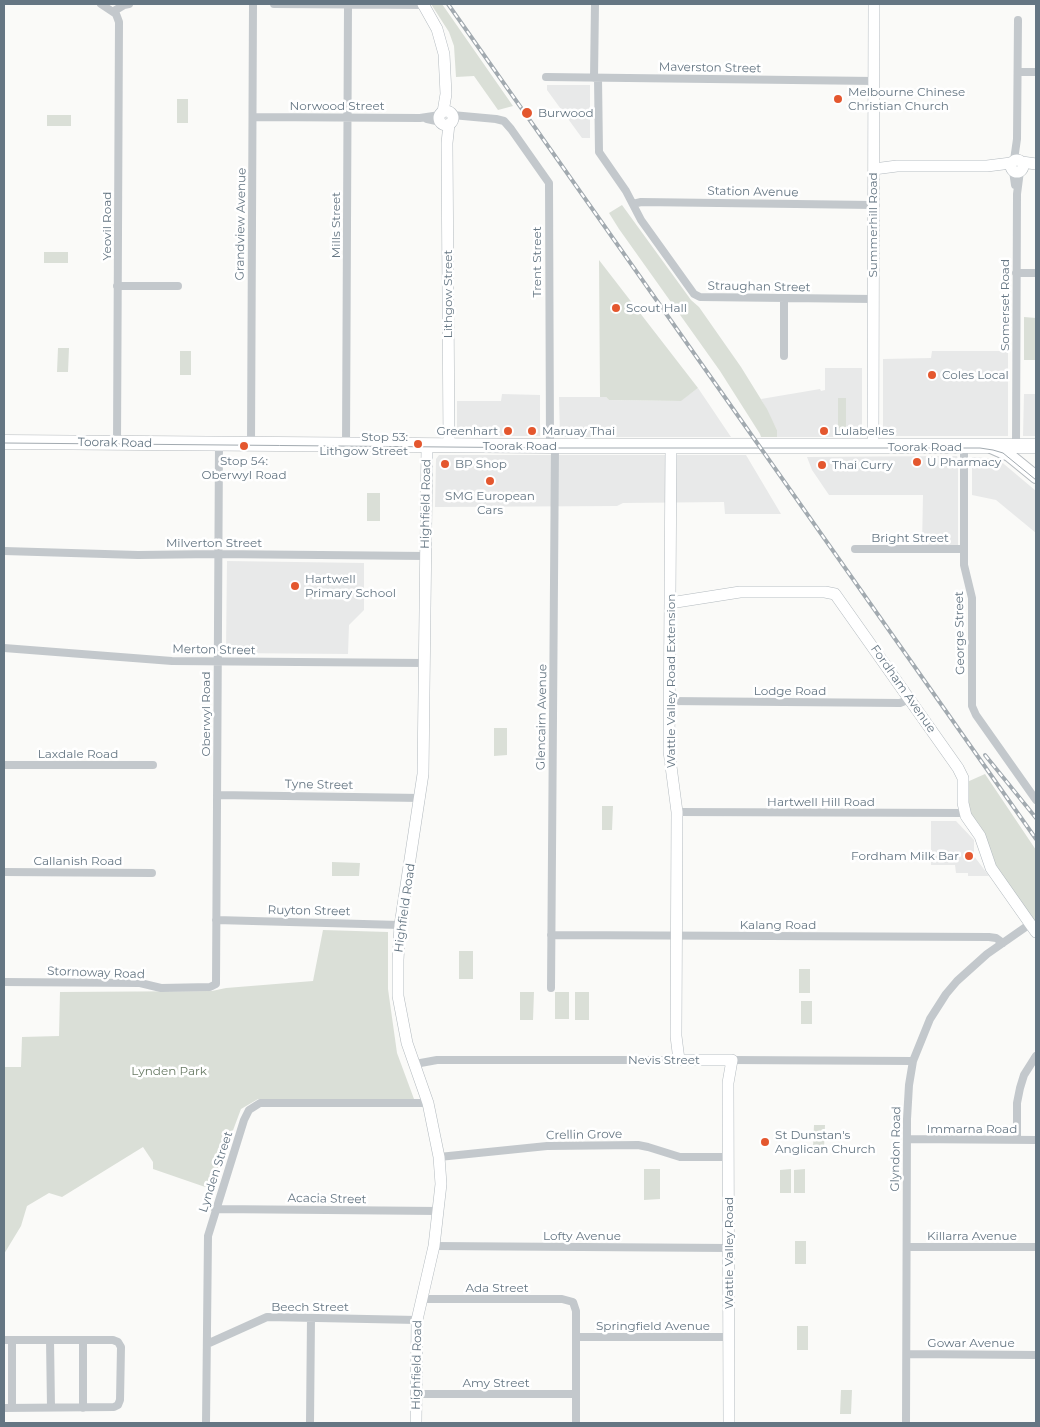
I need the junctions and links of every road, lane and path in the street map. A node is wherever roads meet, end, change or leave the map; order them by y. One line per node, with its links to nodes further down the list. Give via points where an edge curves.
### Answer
1 (101, 4): 9 (street)
2 (129, 4): 9 (street)
3 (253, 4): 16 (street, Grandview Avenue)
4 (274, 4): 8 (street)
5 (424, 4): 8 (street); 18 (street, Lithgow Street, via 437,29 444,54)
6 (595, 4): 14 (street)
7 (874, 4): 15 (street, Summerhill Road)
8 (348, 5): 17 (street, Mills Street)
9 (114, 11): 26 (street, Yeovil Road, via 119,17)
10 (1018, 20): 11 (street, Somerset Road)
11 (1018, 72): 12 (street); 21 (street, Somerset Road)
12 (1036, 72)
13 (546, 77): 14 (street, Maverston Street)
14 (596, 78): 15 (street, Maverston Street); 22 (street, via 598,150)
15 (874, 81): 20 (street, Summerhill Road)
16 (254, 117): 17 (street, Norwood Street); 34 (street, Grandview Avenue)
17 (348, 117): 18 (street, Norwood Street); 35 (street, Mills Street)
18 (446, 118): 37 (street, Lithgow Street); 38 (street, Trent Street, via 496,119 507,124 549,183)
19 (1036, 165): 21 (street)
20 (874, 166): 21 (street); 23 (street, Summerhill Road)
21 (1017, 166): 24 (street, Somerset Road)
22 (633, 204): 23 (street, Station Avenue); 28 (street, Straughan Street, via 696,296)
23 (873, 205): 29 (street, Summerhill Road)
24 (1016, 273): 25 (street); 39 (street, Somerset Road)
25 (1036, 273)
26 (118, 286): 27 (street); 32 (street, Yeovil Road)
27 (178, 286)
28 (784, 298): 29 (street, Straughan Street); 30 (street)
29 (873, 299): 42 (street, Summerhill Road)
30 (784, 356)
31 (4, 442): 32 (highway, Toorak Road)
32 (117, 443): 33 (highway, Toorak Road)
33 (219, 444): 34 (highway, Toorak Road); 50 (street, Oberwyl Road)
34 (251, 444): 35 (highway, Toorak Road)
35 (346, 445): 36 (highway, Toorak Road)
36 (427, 446): 37 (highway, Toorak Road); 51 (street, Highfield Road)
37 (449, 446): 38 (highway, Toorak Road)
38 (553, 446): 41 (highway, Toorak Road); 70 (street, Glencairn Avenue)
39 (1016, 446): 40 (highway, Toorak Road); 44 (highway, Toorak Road)
40 (1035, 446): 45 (main road, via 1022,453)
41 (671, 447): 42 (highway, Toorak Road); 52 (street, Wattle Valley Road Extension)
42 (872, 447): 43 (highway, Toorak Road)
43 (964, 447): 44 (highway, Toorak Road); 48 (street, George Street)
44 (988, 447): 45 (main road, via 1006,452)
45 (1023, 466): 46 (main road)
46 (1036, 478)
47 (855, 549): 48 (street, Bright Street)
48 (964, 550): 62 (street, George Street, via 964,569 972,598 973,707)
49 (4, 552): 50 (street, Milverton Street)
50 (219, 554): 51 (street, Milverton Street); 54 (street, Oberwyl Road)
51 (425, 556): 55 (street, Highfield Road)
52 (670, 603): 56 (street, Fordham Avenue, via 740,592 832,593); 57 (street, Wattle Valley Road Extension)
53 (4, 648): 54 (street, Merton Street)
54 (218, 662): 55 (street, Merton Street); 60 (street, Oberwyl Road)
55 (424, 663): 61 (street, Highfield Road)
56 (910, 699): 57 (street, Lodge Road, via 900,702); 64 (street, Fordham Avenue, via 960,771)
57 (669, 702): 63 (street, Wattle Valley Road Extension, via 669,757)
58 (153, 765): 59 (street, Laxdale Road)
59 (4, 766)
60 (217, 795): 61 (street, Tyne Street); 67 (street, Oberwyl Road)
61 (421, 798): 68 (street, Highfield Road)
62 (1036, 800)
63 (676, 812): 64 (street, Hartwell Hill Road); 71 (street, Wattle Valley Road Extension)
64 (965, 813): 69 (street, Fordham Avenue, via 981,838 992,868)
65 (4, 872): 66 (street, Callanish Road)
66 (152, 873)
67 (216, 920): 68 (street, Ruyton Street); 74 (street, Oberwyl Road)
68 (400, 925): 80 (street, Highfield Road, via 398,996)
69 (1033, 928): 72 (street, Glyndon Road)
70 (551, 935): 71 (street, Kalang Road); 75 (street, Glencairn Avenue)
71 (675, 936): 72 (street, Kalang Road, via 989,937); 77 (street, Wattle Valley Road Extension)
72 (1003, 942): 79 (street, Glyndon Road, via 967,971 946,994 930,1019)
73 (4, 982): 74 (street, Stornoway Road, via 140,983 161,988 210,987)
74 (216, 984)
75 (551, 988)
76 (1036, 1056): 83 (street, via 1024,1074 1020,1088)
77 (676, 1060): 78 (street, Nevis Street); 80 (street, Nevis Street, via 437,1060)
78 (728, 1060): 79 (street, Nevis Street); 86 (street, Wattle Valley Road)
79 (914, 1061): 82 (street, Glyndon Road, via 908,1097)
80 (414, 1064): 81 (street, Highfield Road)
81 (428, 1104): 85 (street, Highfield Road); 87 (street, Lynden Street, via 260,1103 249,1110 244,1120)
82 (908, 1139): 83 (street, Immarna Road); 90 (street, Glyndon Road)
83 (1016, 1140): 84 (street, Immarna Road)
84 (1036, 1140)
85 (439, 1157): 86 (street, Crellin Grove, via 547,1146 642,1145 680,1157); 88 (street, Highfield Road)
86 (729, 1157): 92 (street, Wattle Valley Road)
87 (215, 1209): 88 (street, Acacia Street); 101 (street, Lynden Street, via 208,1236)
88 (438, 1211): 89 (street, Highfield Road)
89 (434, 1246): 92 (street, Lofty Avenue); 93 (street, Highfield Road)
90 (907, 1247): 91 (street, Killarra Avenue); 102 (street, Glyndon Road)
91 (1036, 1247)
92 (729, 1248): 97 (street, Wattle Valley Road)
93 (421, 1299): 95 (street, Highfield Road); 96 (street, Ada Street, via 562,1299 573,1302)
94 (311, 1318): 95 (street, Beech Street); 101 (street, Beech Street, via 267,1317); 110 (street)
95 (417, 1320): 104 (street, Highfield Road)
96 (576, 1337): 97 (street, Springfield Avenue); 105 (street)
97 (730, 1337): 113 (street, Wattle Valley Road)
98 (8, 1340): 99 (street); 106 (street)
99 (50, 1340): 100 (street); 107 (street)
100 (83, 1340): 108 (street); 108 (street, via 113,1340 121,1347 118,1405)
101 (207, 1344): 109 (street, Lynden Street)
102 (906, 1354): 103 (street, Gowar Avenue); 114 (street, Glyndon Road)
103 (1036, 1354)
104 (416, 1394): 105 (street, Amy Street); 111 (street, Highfield Road)
105 (576, 1394): 112 (street)
106 (8, 1408): 107 (street)
107 (51, 1408): 108 (street)
108 (83, 1408)
109 (206, 1423)
110 (310, 1423)
111 (416, 1423)
112 (576, 1423)
113 (729, 1423)
114 (906, 1423)

